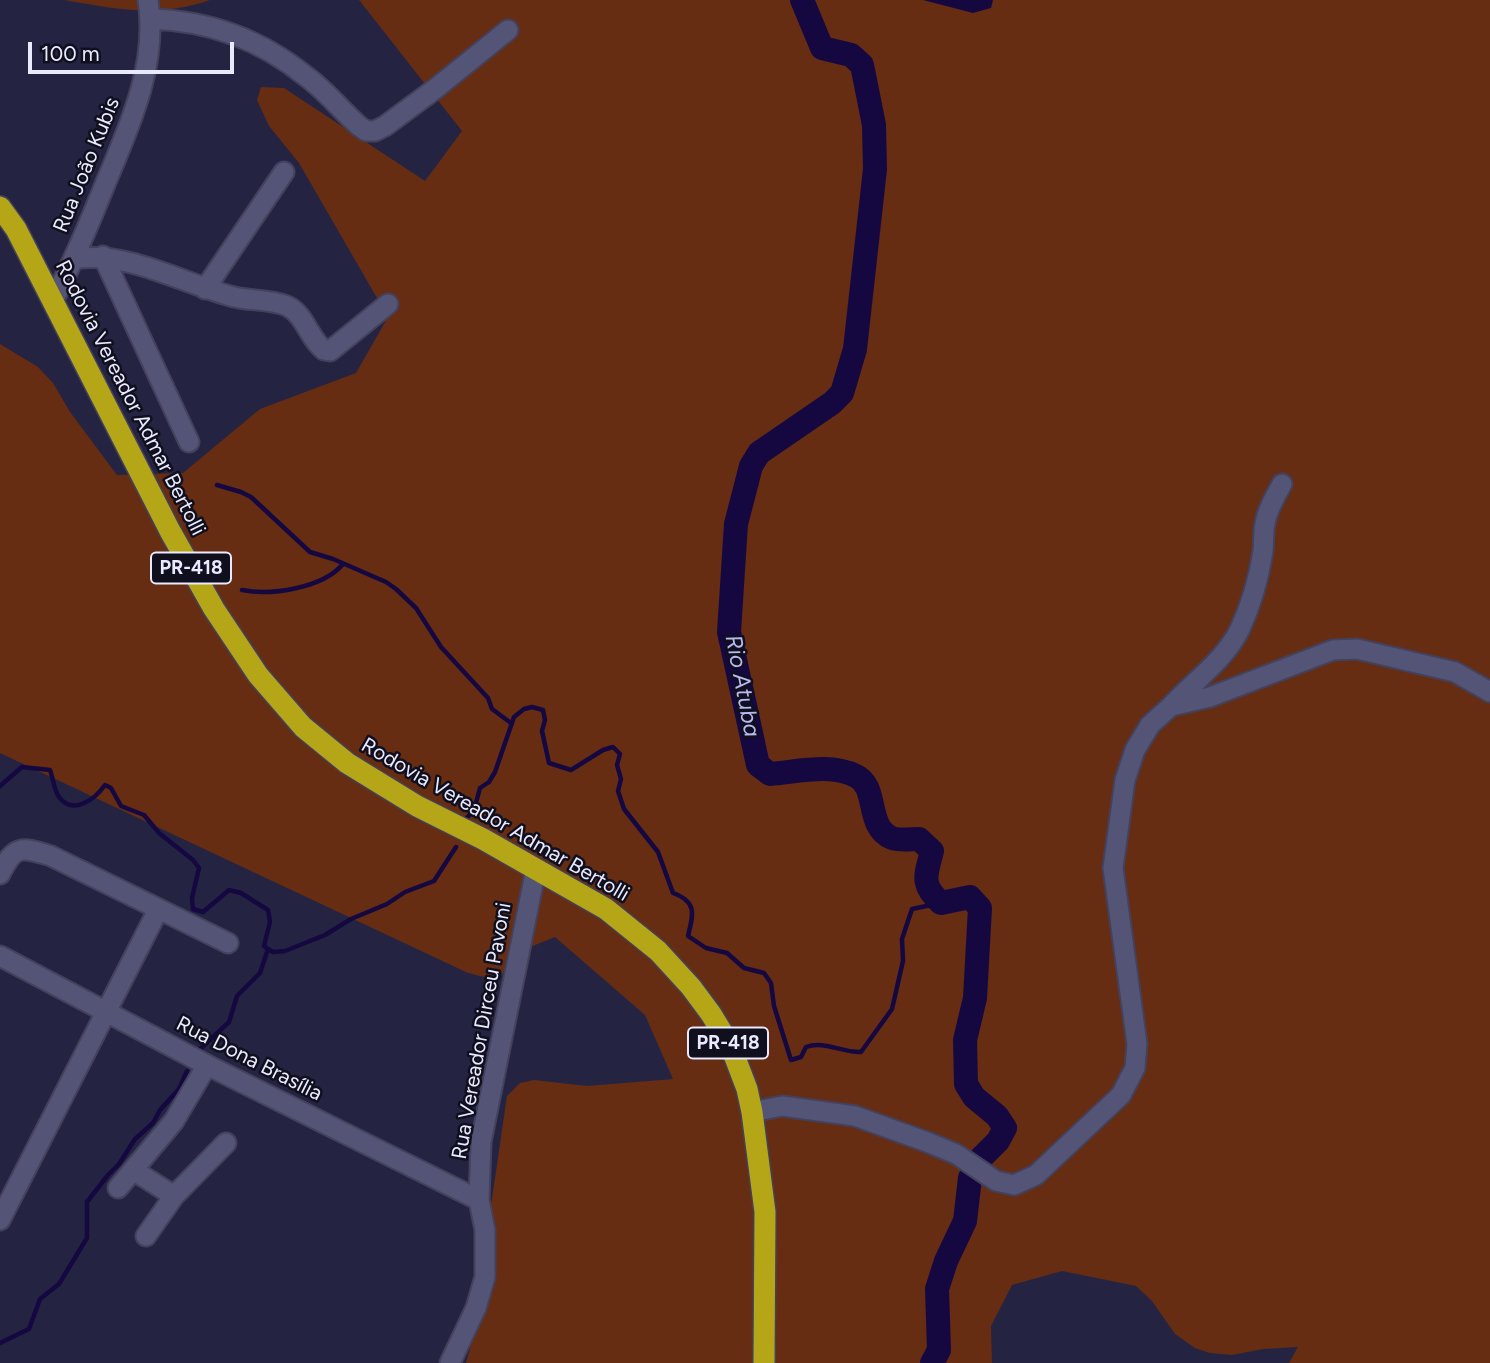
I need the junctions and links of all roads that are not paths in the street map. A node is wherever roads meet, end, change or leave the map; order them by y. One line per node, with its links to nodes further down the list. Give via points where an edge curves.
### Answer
1 (150, 10): 2 (street, via 242,38 277,56 308,77 366,131 385,126); 6 (street, Rua João Kubis, via 145,73 132,121)
2 (508, 30)
3 (284, 172): 7 (street)
4 (0, 207): 8 (highway, Rodovia Vereador Admar Bertolli / PR-418)
5 (103, 256): 6 (street); 7 (street); 10 (street)
6 (75, 259): 8 (street, Rua João Kubis)
7 (205, 289): 9 (street, via 287,306 320,347 330,351)
8 (53, 301): 14 (highway, Rodovia Vereador Admar Bertolli / PR-418, via 170,531 258,675 303,727 348,763 417,806)
9 (388, 303)
10 (190, 442)
11 (1282, 484): 13 (street, via 1265,523 1258,579 1240,628 1230,647)
12 (1490, 692): 13 (street, via 1455,672 1357,649 1333,649 1210,697)
13 (1171, 706): 21 (street, via 1150,725 1135,750 1125,780 1116,843 1113,868 1137,1044 1135,1068 1121,1096 1036,1175 1014,1185 996,1181 956,1154 855,1116 782,1105)
14 (536, 869): 21 (highway, Rodovia Vereador Admar Bertolli / PR-418, via 606,909 658,951 691,987 731,1047); 26 (street, Rua Vereador Dirceu Pavoni, via 481,1142)
15 (0, 874): 16 (street, via 8,857 16,850 28,849)
16 (158, 910): 17 (street); 19 (street)
17 (228, 943)
18 (0, 956): 19 (street, Rua Dona Brasília)
19 (105, 1010): 20 (street, Rua Dona Brasília); 27 (street)
20 (207, 1065): 23 (street, via 188,1101); 26 (street, Rua Dona Brasília)
21 (751, 1112): 30 (highway, Rodovia Vereador Admar Bertolli / PR-418, via 765,1212)
22 (226, 1143): 25 (street)
23 (133, 1170): 24 (street); 25 (street)
24 (118, 1188)
25 (174, 1196): 28 (street)
26 (479, 1200): 29 (street, Rua Vereador Dirceu Pavoni, via 485,1230 485,1277)
27 (0, 1220)
28 (146, 1236)
29 (450, 1363)
30 (764, 1363)

